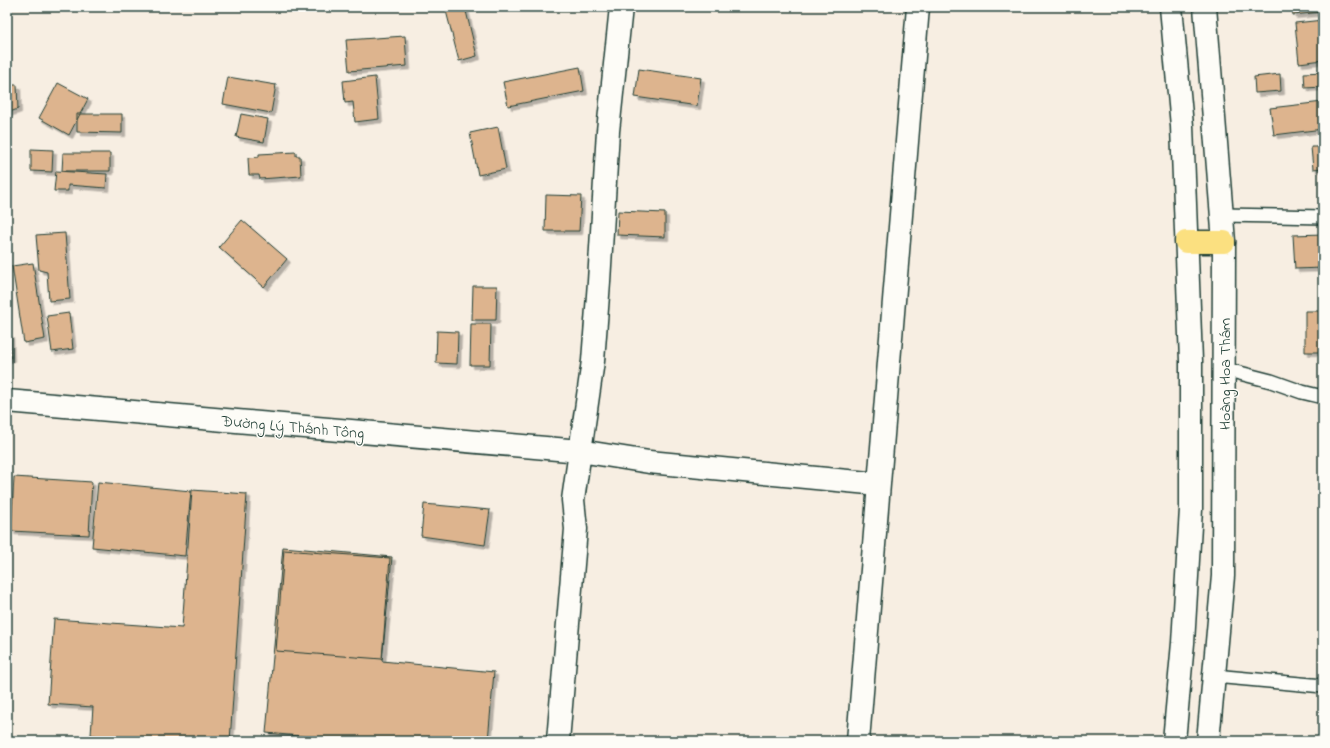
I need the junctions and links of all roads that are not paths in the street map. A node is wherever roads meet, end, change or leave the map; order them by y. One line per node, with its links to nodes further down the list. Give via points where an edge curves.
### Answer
1 (622, 7): 12 (street, via 608,131 593,361)
2 (918, 7): 13 (street)
3 (1171, 7): 7 (street, Hoàng Hoa Thám, via 1182,126)
4 (1204, 7): 5 (street, Hoàng Hoa Thám)
5 (1222, 215): 6 (lane); 8 (street, Hoàng Hoa Thám)
6 (1323, 217)
7 (1186, 242): 8 (main road); 18 (street, Hoàng Hoa Thám, via 1191,360 1191,509)
8 (1224, 242): 9 (street, Hoàng Hoa Thám)
9 (1224, 369): 10 (lane); 14 (street, Hoàng Hoa Thám, via 1223,576)
10 (1323, 396)
11 (7, 401): 12 (street, Đường Lý Thánh Tông)
12 (580, 451): 13 (street, Đường Lý Thánh Tông, via 649,462); 16 (street, via 573,500 576,529)
13 (879, 484): 17 (street)
14 (1214, 676): 15 (lane); 19 (street, Hoàng Hoa Thám)
15 (1323, 686)
16 (558, 741)
17 (858, 741)
18 (1174, 741)
19 (1208, 741)

